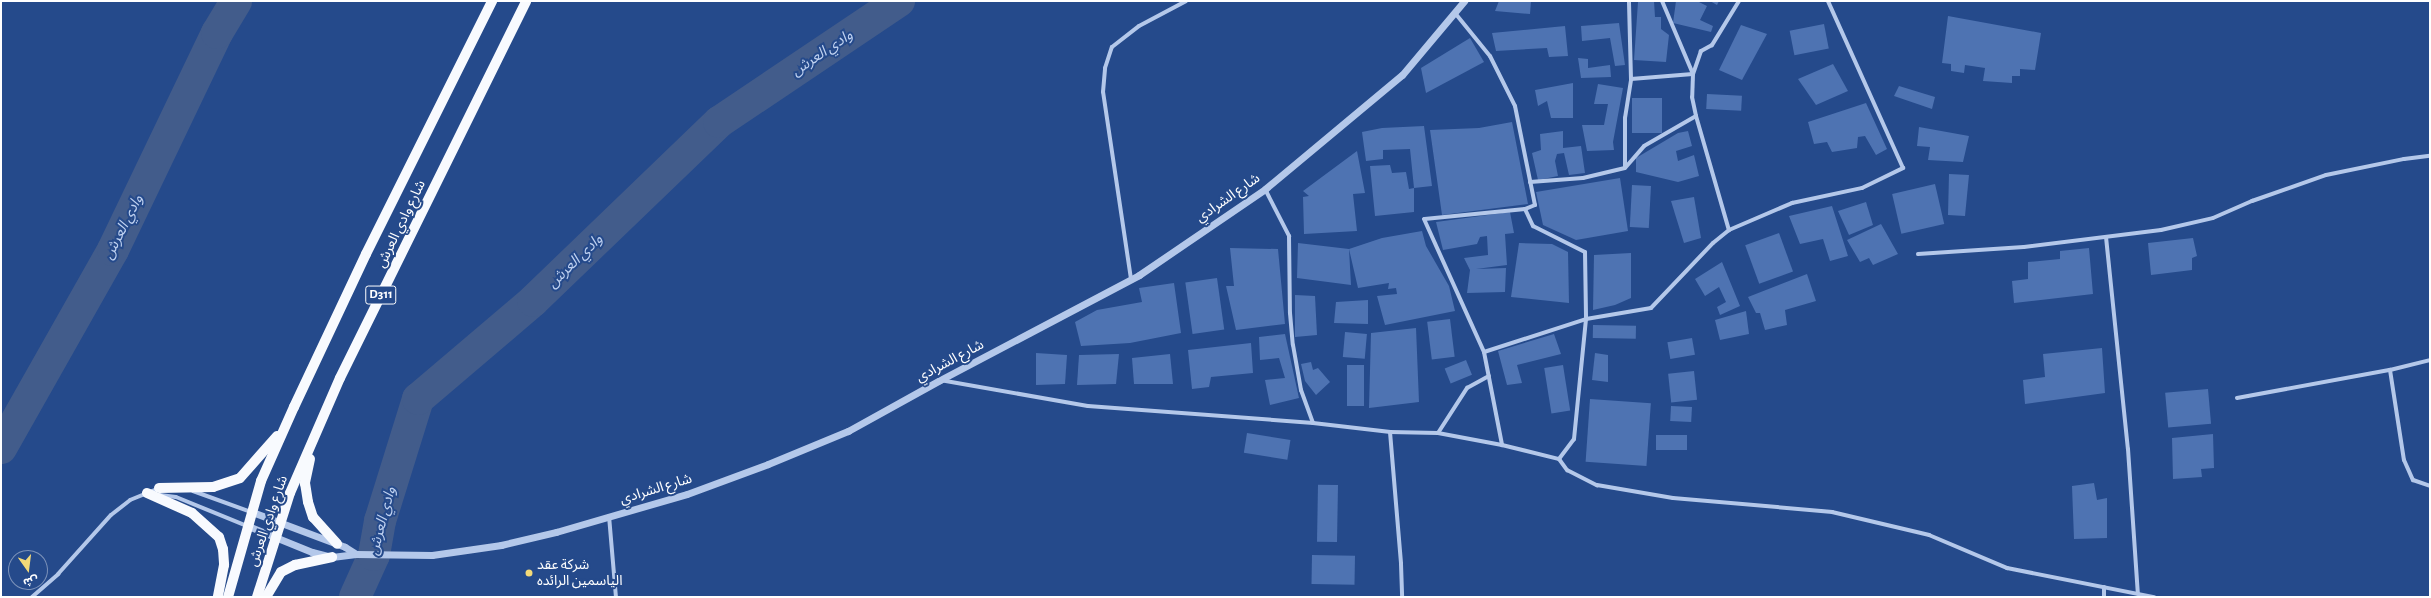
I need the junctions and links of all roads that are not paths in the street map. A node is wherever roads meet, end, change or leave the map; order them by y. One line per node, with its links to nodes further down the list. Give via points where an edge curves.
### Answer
1 (492, 1): 29 (main road, شارع وادي العرش / D311, via 366,254)
2 (526, 1): 33 (main road, شارع وادي العرش / D311, via 344,371)
3 (1186, 1): 21 (street, via 1140,26 1112,47 1105,68 1103,92)
4 (1464, 1): 9 (street, شارع الشرادي)
5 (1629, 1): 11 (street)
6 (1662, 1): 10 (street)
7 (1739, 1): 10 (street, via 1712,45 1701,51)
8 (1828, 1): 18 (street, via 1903,168 1862,188 1792,203)
9 (1455, 13): 15 (street, via 1490,56 1515,106); 16 (street, شارع الشرادي, via 1402,75)
10 (1693, 74): 11 (street); 12 (street, via 1692,97)
11 (1632, 79): 14 (street, via 1625,118)
12 (1696, 116): 14 (street, via 1644,146); 18 (street)
13 (2430, 156): 19 (street, via 2326,175 2252,201 2213,218 2161,230)
14 (1625, 168): 15 (street, via 1583,178)
15 (1530, 182): 17 (street, via 1535,205)
16 (1265, 190): 21 (street, شارع الشرادي); 30 (street, via 1289,236 1293,345 1301,390)
17 (1525, 209): 22 (street, via 1533,226 1585,252); 23 (street, via 1424,219)
18 (1728, 230): 22 (street, via 1712,243 1651,308)
19 (2106, 236): 20 (street, via 2024,247); 48 (street, via 2128,449)
20 (1918, 254)
21 (1131, 279): 27 (street, شارع الشرادي)
22 (1586, 319): 23 (street); 35 (street, via 1574,439)
23 (1484, 352): 26 (street)
24 (2430, 360): 25 (street)
25 (2390, 370): 28 (street); 36 (street, via 2404,460 2413,480)
26 (1489, 376): 32 (street, via 1467,388); 34 (street)
27 (940, 380): 30 (street, via 1088,406); 40 (street, شارع الشرادي, via 848,431 768,464 687,494)
28 (2238, 398)
29 (287, 423): 37 (main road, via 260,458 240,478 213,487); 39 (main road, شارع وادي العرش / D311, via 261,481)
30 (1313, 423): 31 (street)
31 (1390, 432): 32 (street); 55 (street)
32 (1438, 433): 34 (street)
33 (316, 434): 41 (main road, شارع وادي العرش / D311, via 290,493); 44 (main road, via 305,483 308,502 312,517)
34 (1502, 445): 35 (street)
35 (1559, 459): 47 (street, via 1567,470 1597,485 1673,498 1832,512 1928,535 2008,568)
36 (2430, 486)
37 (159, 488): 38 (street); 39 (street, via 189,490)
38 (147, 493): 42 (street, via 176,497); 49 (street, via 130,500 111,515 58,574); 50 (main road, via 192,513 219,537 224,549 224,565)
39 (252, 512): 41 (street, شارع الشرادي); 42 (main road, شارع وادي العرش / D311)
40 (609, 516): 45 (street, شارع الشرادي, via 501,545 432,555); 54 (street)
41 (280, 524): 43 (main road, شارع وادي العرش / D311); 44 (street, شارع الشرادي)
42 (248, 526): 43 (street, شارع الشرادي); 51 (main road, شارع وادي العرش / D311)
43 (276, 537): 46 (street, شارع الشرادي, via 312,552); 52 (main road, شارع وادي العرش / D311)
44 (337, 544): 45 (street, شارع الشرادي)
45 (356, 554): 46 (street, شارع الشرادي)
46 (332, 557): 53 (main road, via 295,565 280,572)
47 (2104, 587): 48 (street); 56 (street)
48 (2138, 594): 57 (street)
49 (32, 597)
50 (218, 597)
51 (228, 597)
52 (257, 597)
53 (266, 597)
54 (616, 597)
55 (1402, 597)
56 (2104, 597)
57 (2154, 597)

